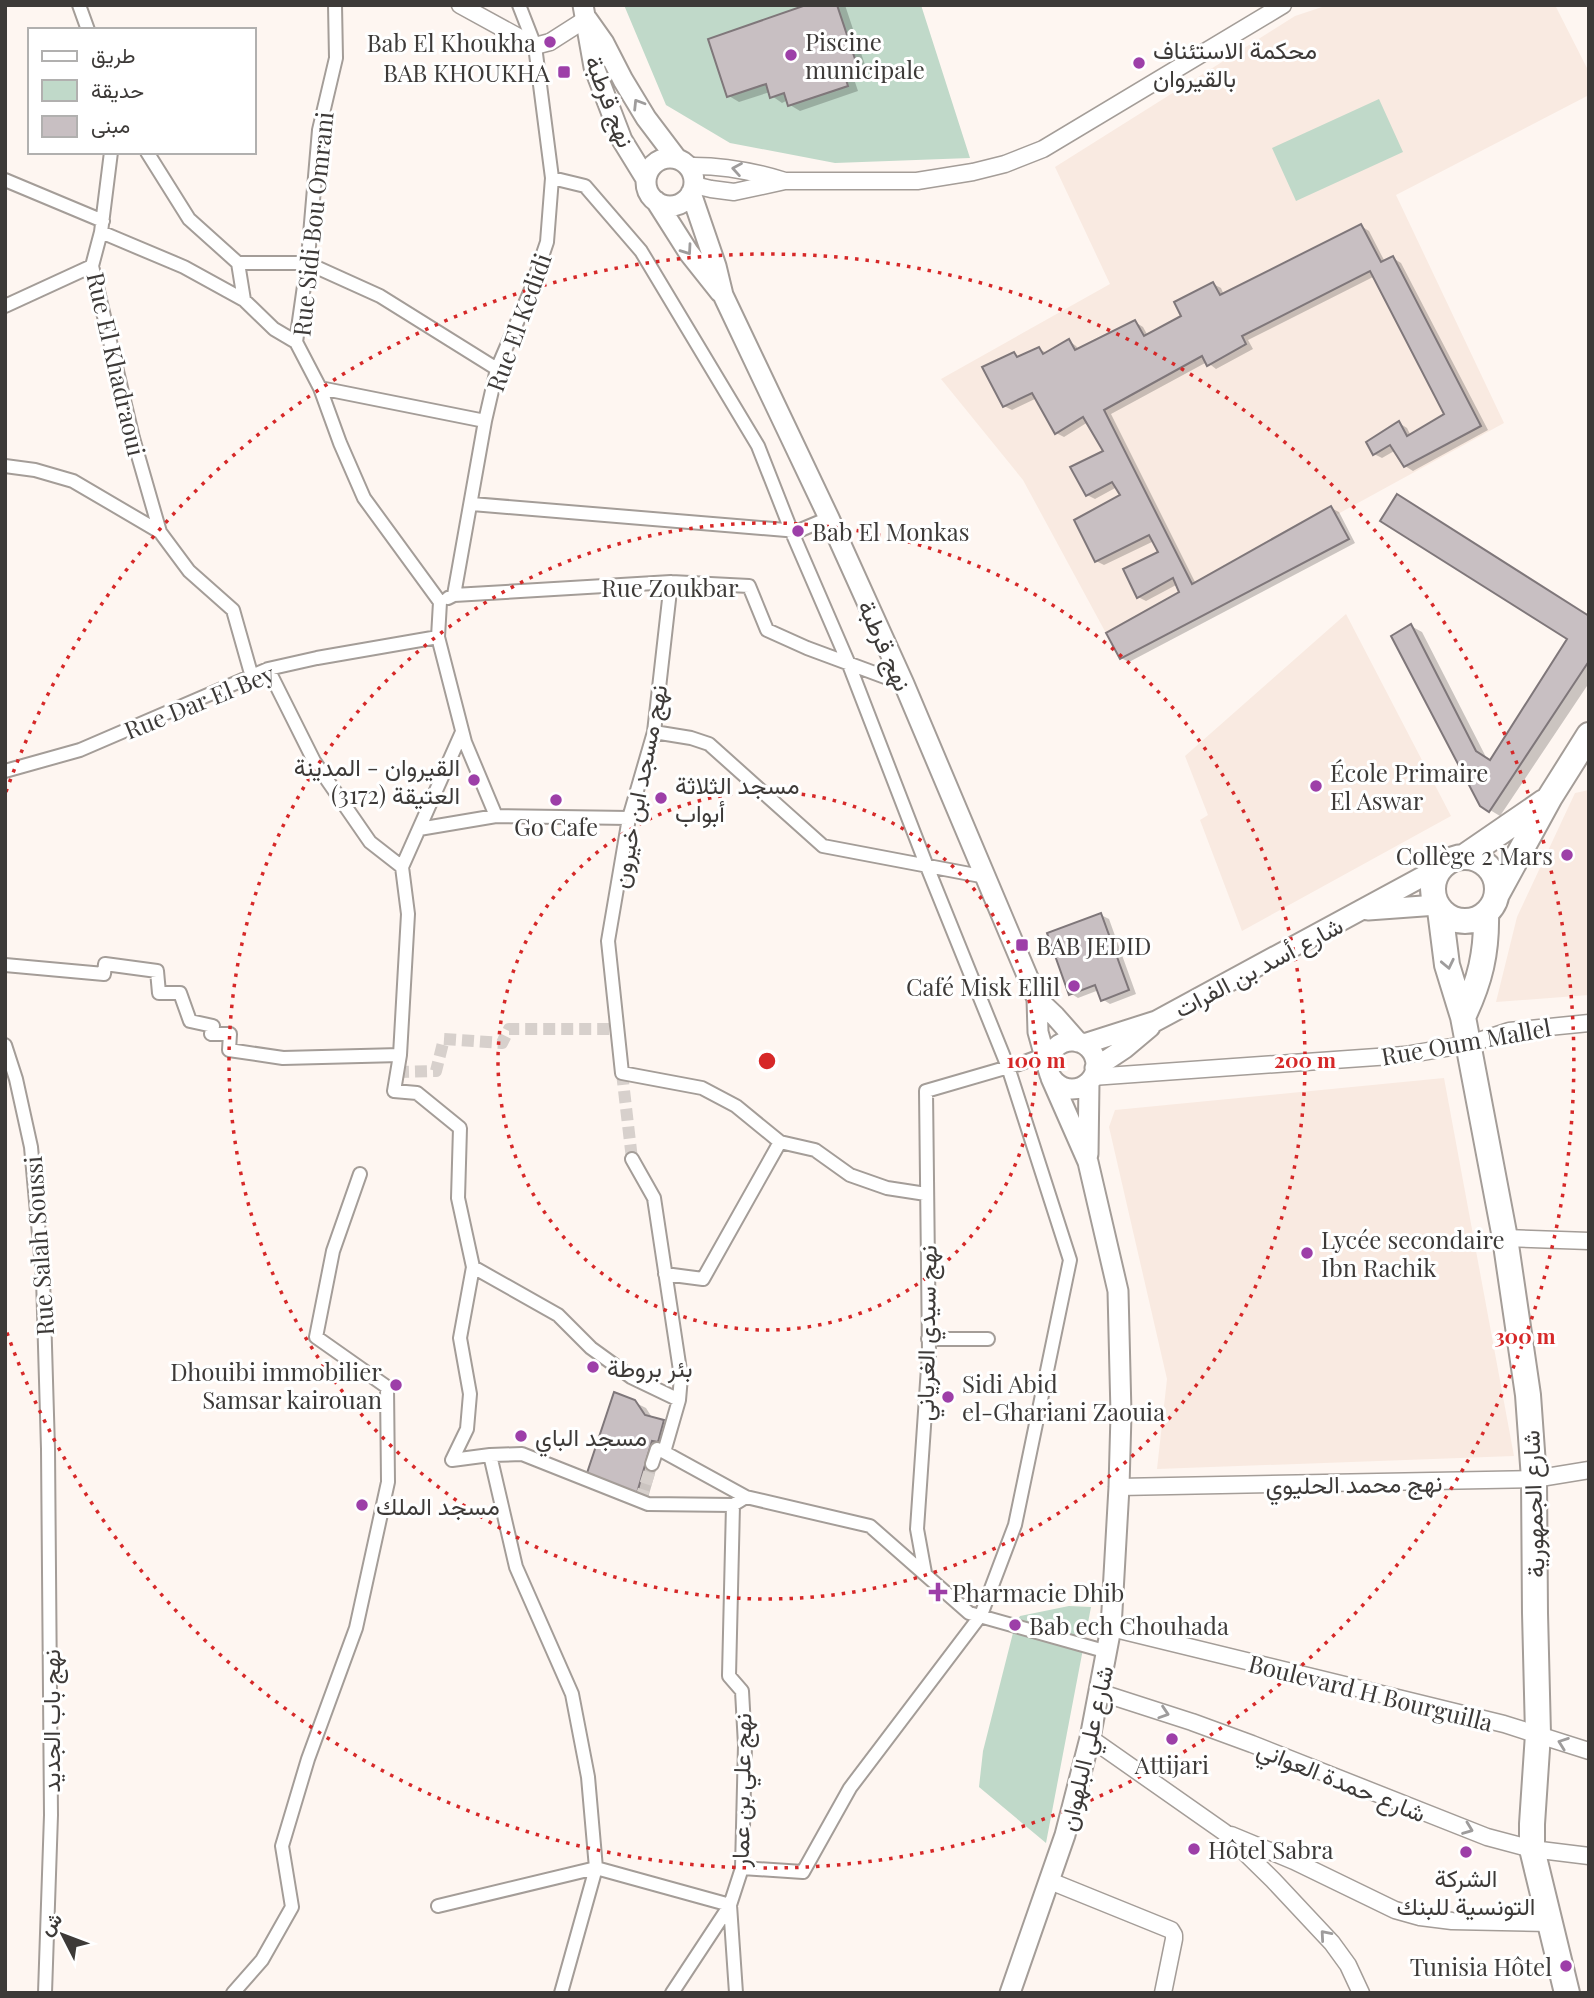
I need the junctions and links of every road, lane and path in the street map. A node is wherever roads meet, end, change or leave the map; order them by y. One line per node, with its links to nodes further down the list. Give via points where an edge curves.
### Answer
1 (79, 5): 7 (street)
2 (335, 5): 20 (street, Rue Sidi Bou Omrani, via 336,58 319,130)
3 (460, 5): 8 (street)
4 (519, 5): 8 (street, Rue El Kedidi)
5 (1283, 5): 15 (street, via 1043,149 1005,164 917,181)
6 (585, 12): 8 (street, via 550,42); 11 (street, نهج قرطبة, one-way to 6, via 646,118); 13 (street, نهج قرطبة, via 594,67 607,105)
7 (87, 28)
8 (535, 46): 12 (street, Rue El Kedidi)
9 (111, 154): 18 (street, Rue El Khadraoui)
10 (149, 154): 19 (street, via 189,219)
11 (682, 163): 13 (street, via 668,158 654,165); 15 (street, one-way to 11, via 723,166); 16 (street, via 694,178)
12 (552, 178): 26 (street, Rue El Kedidi, via 547,242); 32 (street, via 585,186 641,251 758,446)
13 (646, 179): 17 (street)
14 (5, 180): 18 (street)
15 (785, 181): 16 (street, via 734,192)
16 (692, 189): 17 (street, via 679,204); 22 (street, نهج قرطبة)
17 (656, 201): 22 (street, نهج قرطبة, one-way to 22)
18 (102, 227): 21 (street, Rue El Khadraoui); 23 (street)
19 (238, 263): 20 (street); 23 (street)
20 (307, 263): 25 (street, Rue Sidi Bou Omrani); 26 (street, via 380,296)
21 (92, 266): 24 (street); 33 (street, Rue El Khadraoui)
22 (723, 295): 31 (street, نهج قرطبة)
23 (244, 300): 25 (street, via 274,329)
24 (5, 306)
25 (296, 342): 27 (street, Rue Sidi Bou Omrani)
26 (497, 369): 28 (street, Rue El Kedidi)
27 (320, 388): 28 (street); 36 (street, Rue Sidi Bou Omrani, via 364,498)
28 (485, 421): 30 (street, Rue El Kedidi)
29 (5, 466): 33 (street, via 73,481)
30 (472, 504): 32 (street); 35 (street, Rue El Kedidi)
31 (829, 519): 32 (street); 41 (street, نهج قرطبة)
32 (791, 530): 38 (street)
33 (160, 532): 40 (street, via 189,571 233,610)
34 (671, 582): 35 (street, Rue Zoukbar); 38 (street, Rue Zoukbar, via 749,586 767,630); 43 (street, نهج مسجد ابن خيرون)
35 (454, 595): 36 (street, Rue Zoukbar)
36 (440, 602): 37 (street)
37 (438, 637): 39 (street, Rue Dar El Bey); 42 (street)
38 (848, 662): 41 (street, Rue Zoukbar); 51 (street)
39 (268, 669): 40 (street, Rue Dar El Bey); 52 (street, via 314,761 370,842)
40 (252, 677): 45 (street, Rue Dar El Bey, via 80,750)
41 (904, 684): 53 (street, نهج قرطبة)
42 (462, 732): 47 (street); 49 (street)
43 (654, 732): 48 (street, نهج مسجد ابن خيرون); 51 (street, via 709,744 823,846)
44 (1589, 736): 46 (main road)
45 (5, 771)
46 (1550, 797): 50 (main road); 54 (main road)
47 (496, 816): 48 (street); 49 (street)
48 (629, 818): 69 (street, نهج مسجد ابن خيرون, via 608,941 622,1073 702,1088 736,1106)
49 (419, 829): 52 (street)
50 (1454, 861): 54 (main road, via 1473,858 1489,867 1494,875); 55 (main road, via 1434,879); 56 (street, شارع أسد بن الفرات)
51 (926, 864): 53 (street); 66 (street)
52 (402, 867): 65 (street, via 408,914)
53 (986, 877): 58 (street, نهج قرطبة)
54 (1492, 904): 55 (main road, via 1478,919 1468,921 1448,916); 59 (main road, via 1483,961)
55 (1439, 907): 56 (street); 59 (main road, شارع الجمهورية, one-way to 59, via 1447,965)
56 (1360, 911): 60 (street, شارع أسد بن الفرات)
57 (5, 965): 65 (street, via 104,974 105,964 157,971 159,993 180,993 190,1021 213,1026 211,1034 230,1034 229,1050 283,1058)
58 (1037, 999): 62 (street); 67 (street, via 1038,1032)
59 (1463, 1017): 63 (main road, شارع الجمهورية)
60 (1156, 1021): 62 (street); 68 (street)
61 (1589, 1023): 63 (street, Rue Oum Mallel, via 1509,1031)
62 (1081, 1043): 67 (street, via 1059,1044); 68 (street, via 1095,1059)
63 (1469, 1044): 68 (street, Rue Oum Mallel, via 1405,1055); 74 (main road, شارع الجمهورية)
64 (5, 1045): 81 (street, Rue Salah Soussi, via 31,1147 43,1278)
65 (400, 1055): 76 (street, via 394,1091 417,1093 460,1128 458,1198)
66 (1008, 1067): 67 (street); 73 (street, نهج سيدي الغرياني, via 926,1091); 91 (street, via 1070,1260 1015,1525)
67 (1047, 1067): 68 (street, via 1065,1088 1082,1087); 71 (street)
68 (1092, 1076): 71 (street)
69 (780, 1142): 73 (street, via 815,1150 850,1175 887,1188); 77 (street, via 703,1279)
70 (632, 1159): 77 (street, via 654,1198)
71 (1088, 1162): 87 (street, شارع علي البلهوان, via 1118,1291)
72 (359, 1174): 108 (street, via 333,1251 316,1337 387,1387 388,1482 356,1628 282,1846 292,1906 262,1960)
73 (926, 1194): 78 (street, نهج سيدي الغرياني)
74 (1505, 1238): 75 (street); 86 (main road, شارع الجمهورية, via 1528,1395)
75 (1589, 1241)
76 (473, 1266): 80 (street, via 558,1315 591,1348 631,1377); 83 (street, via 460,1338 470,1394 467,1429 452,1460)
77 (665, 1274): 80 (street, via 681,1377)
78 (928, 1339): 79 (street); 90 (street, نهج سيدي الغرياني, via 917,1529)
79 (988, 1339)
80 (679, 1400): 82 (street)
81 (48, 1449): 107 (street, نهج باب الجديد, via 51,1815)
82 (664, 1452): 84 (street, via 657,1450); 88 (street)
83 (490, 1455): 89 (street, via 522,1454 648,1504); 101 (street, via 516,1567 572,1694 588,1777)
84 (652, 1464)
85 (1589, 1470): 86 (street, نهج محمد الحليوي)
86 (1534, 1479): 87 (street, نهج محمد الحليوي); 95 (main road, شارع الجمهورية)
87 (1119, 1488): 92 (street, شارع علي البلهوان)
88 (746, 1497): 89 (street); 90 (street, via 870,1526)
89 (733, 1505): 102 (street, نهج علي بن عمار, via 729,1676 742,1691)
90 (925, 1573): 91 (street, via 969,1613)
91 (981, 1615): 93 (street); 102 (street, via 850,1788 803,1872)
92 (1111, 1628): 93 (street, شارع علي البلهوان); 95 (street, Boulevard H Bourguilla)
93 (1108, 1652): 94 (street, شارع علي البلهوان)
94 (1099, 1692): 96 (street, شارع علي البلهوان); 99 (street, شارع حمدة العواني, one-way to 99, via 1228,1735 1486,1837)
95 (1538, 1734): 97 (street, Boulevard H Bourguilla, one-way to 95); 99 (main road, شارع الجمهورية)
96 (1090, 1738): 98 (street); 103 (street, شارع علي البلهوان)
97 (1589, 1751)
98 (1224, 1832): 106 (street, via 1294,1860 1395,1910 1420,1917 1451,1922); 114 (street, one-way to 98, via 1332,1943)
99 (1532, 1849): 100 (street, شارع حمدة العواني); 106 (main road, شارع الجمهورية)
100 (1589, 1856)
101 (596, 1868): 104 (street); 105 (street); 109 (street)
102 (742, 1868): 104 (street, نهج علي بن عمار)
103 (1050, 1881): 112 (street, شارع علي البلهوان); 113 (street, via 1171,1930 1174,1939)
104 (730, 1905): 110 (street); 111 (street, نهج علي بن عمار)
105 (438, 1906)
106 (1550, 1923): 115 (main road, شارع الجمهورية)
107 (45, 1993)
108 (233, 1993)
109 (561, 1993)
110 (672, 1993)
111 (736, 1993)
112 (1010, 1993)
113 (1163, 1993)
114 (1361, 1993)
115 (1567, 1993)

